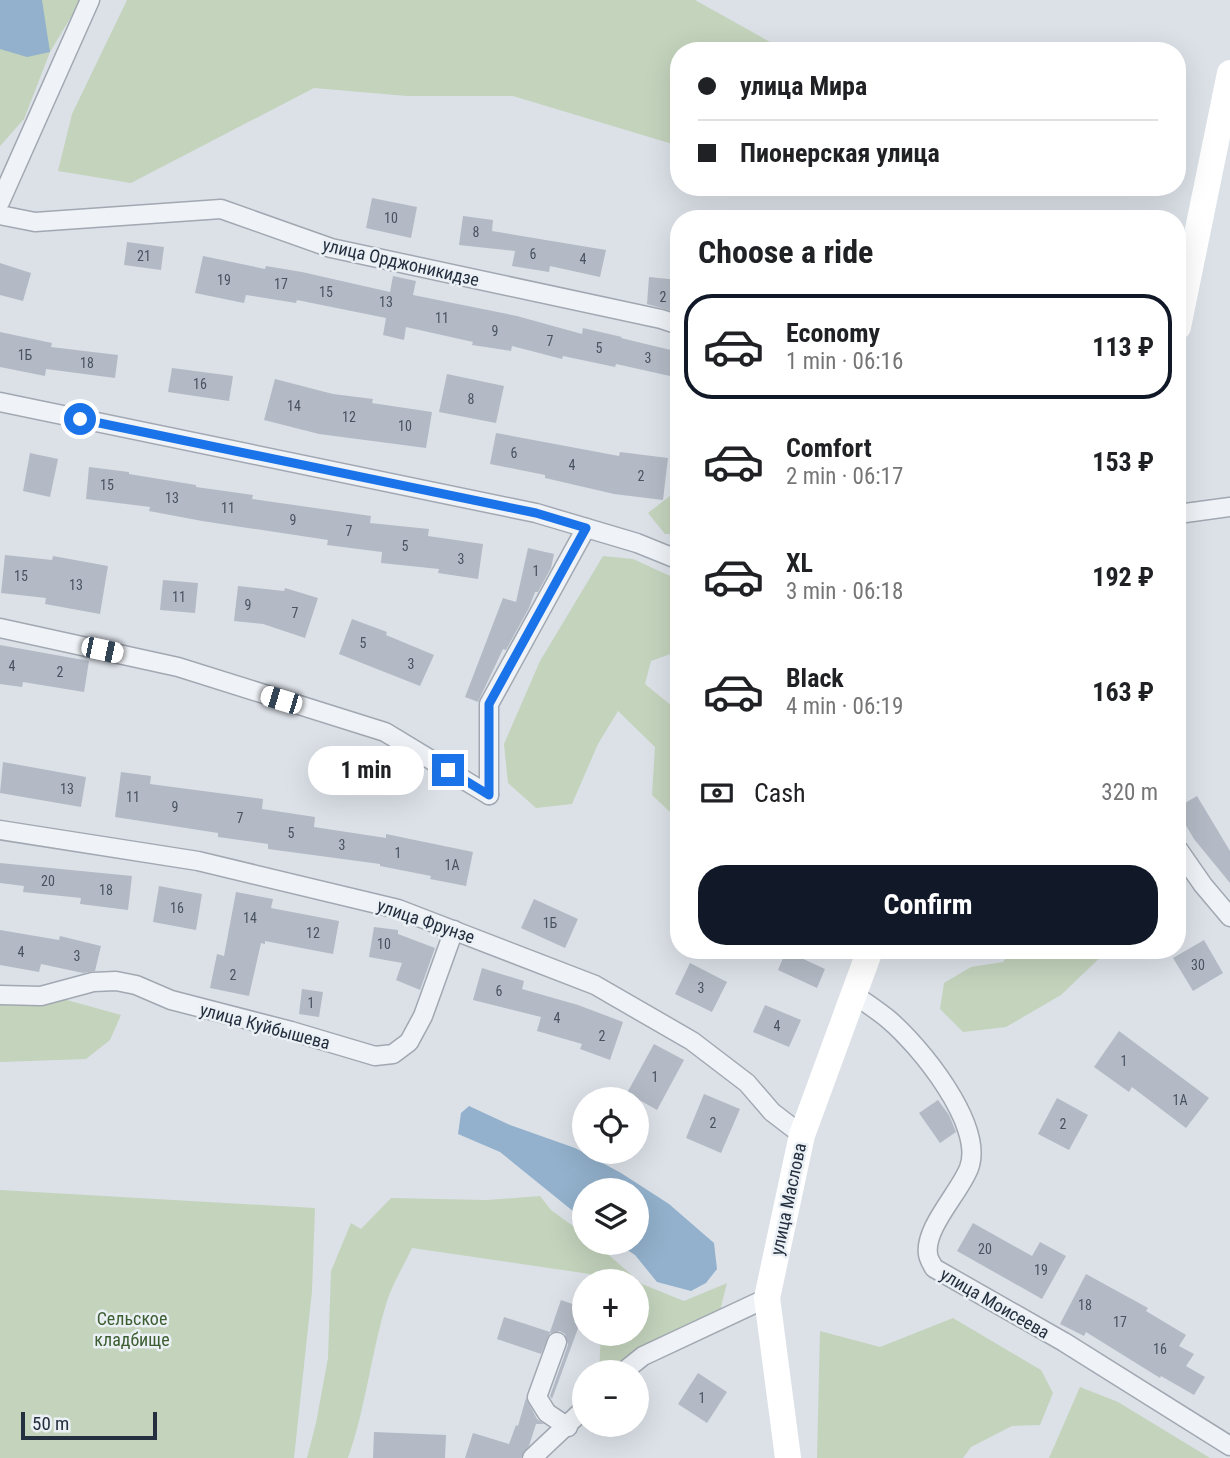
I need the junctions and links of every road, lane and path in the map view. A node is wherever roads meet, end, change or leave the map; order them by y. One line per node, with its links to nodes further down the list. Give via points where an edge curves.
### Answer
1 (90, 0): 3 (street)
2 (1230, 73): 5 (main road)
3 (0, 202)
4 (0, 215): 6 (street, улица Орджоникидзе, via 35,222 221,209 331,248)
5 (1186, 290)
6 (670, 322)
7 (0, 402): 10 (street, via 536,513)
8 (1230, 506): 9 (street)
9 (1186, 513)
10 (586, 528): 11 (street); 12 (street, via 489,704 489,795 385,732 178,667)
11 (670, 556)
12 (0, 628)
13 (0, 830): 16 (street, улица Фрунзе, via 198,861 398,909)
14 (1186, 861): 15 (street)
15 (1230, 917)
16 (454, 930): 19 (street, улица Куйбышева, via 423,1016 409,1042 393,1054 375,1056 116,981 93,982 41,996); 20 (street, улица Фрунзе, via 594,985 692,1041 747,1083 772,1112)
17 (867, 959): 18 (main road, улица Маслова)
18 (853, 994): 20 (main road, улица Маслова); 26 (street, улица Моисеева, via 889,1020 931,1064 965,1122 971,1142 970,1166 929,1237 928,1254 934,1268 1064,1342)
19 (0, 995)
20 (802, 1135): 21 (main road, улица Маслова)
21 (767, 1298): 23 (street); 28 (main road, улица Маслова)
22 (557, 1342): 25 (street, via 537,1398 547,1413)
23 (638, 1360)
24 (572, 1422): 25 (street)
25 (568, 1427): 27 (street)
26 (1230, 1446)
27 (532, 1458)
28 (788, 1458)

